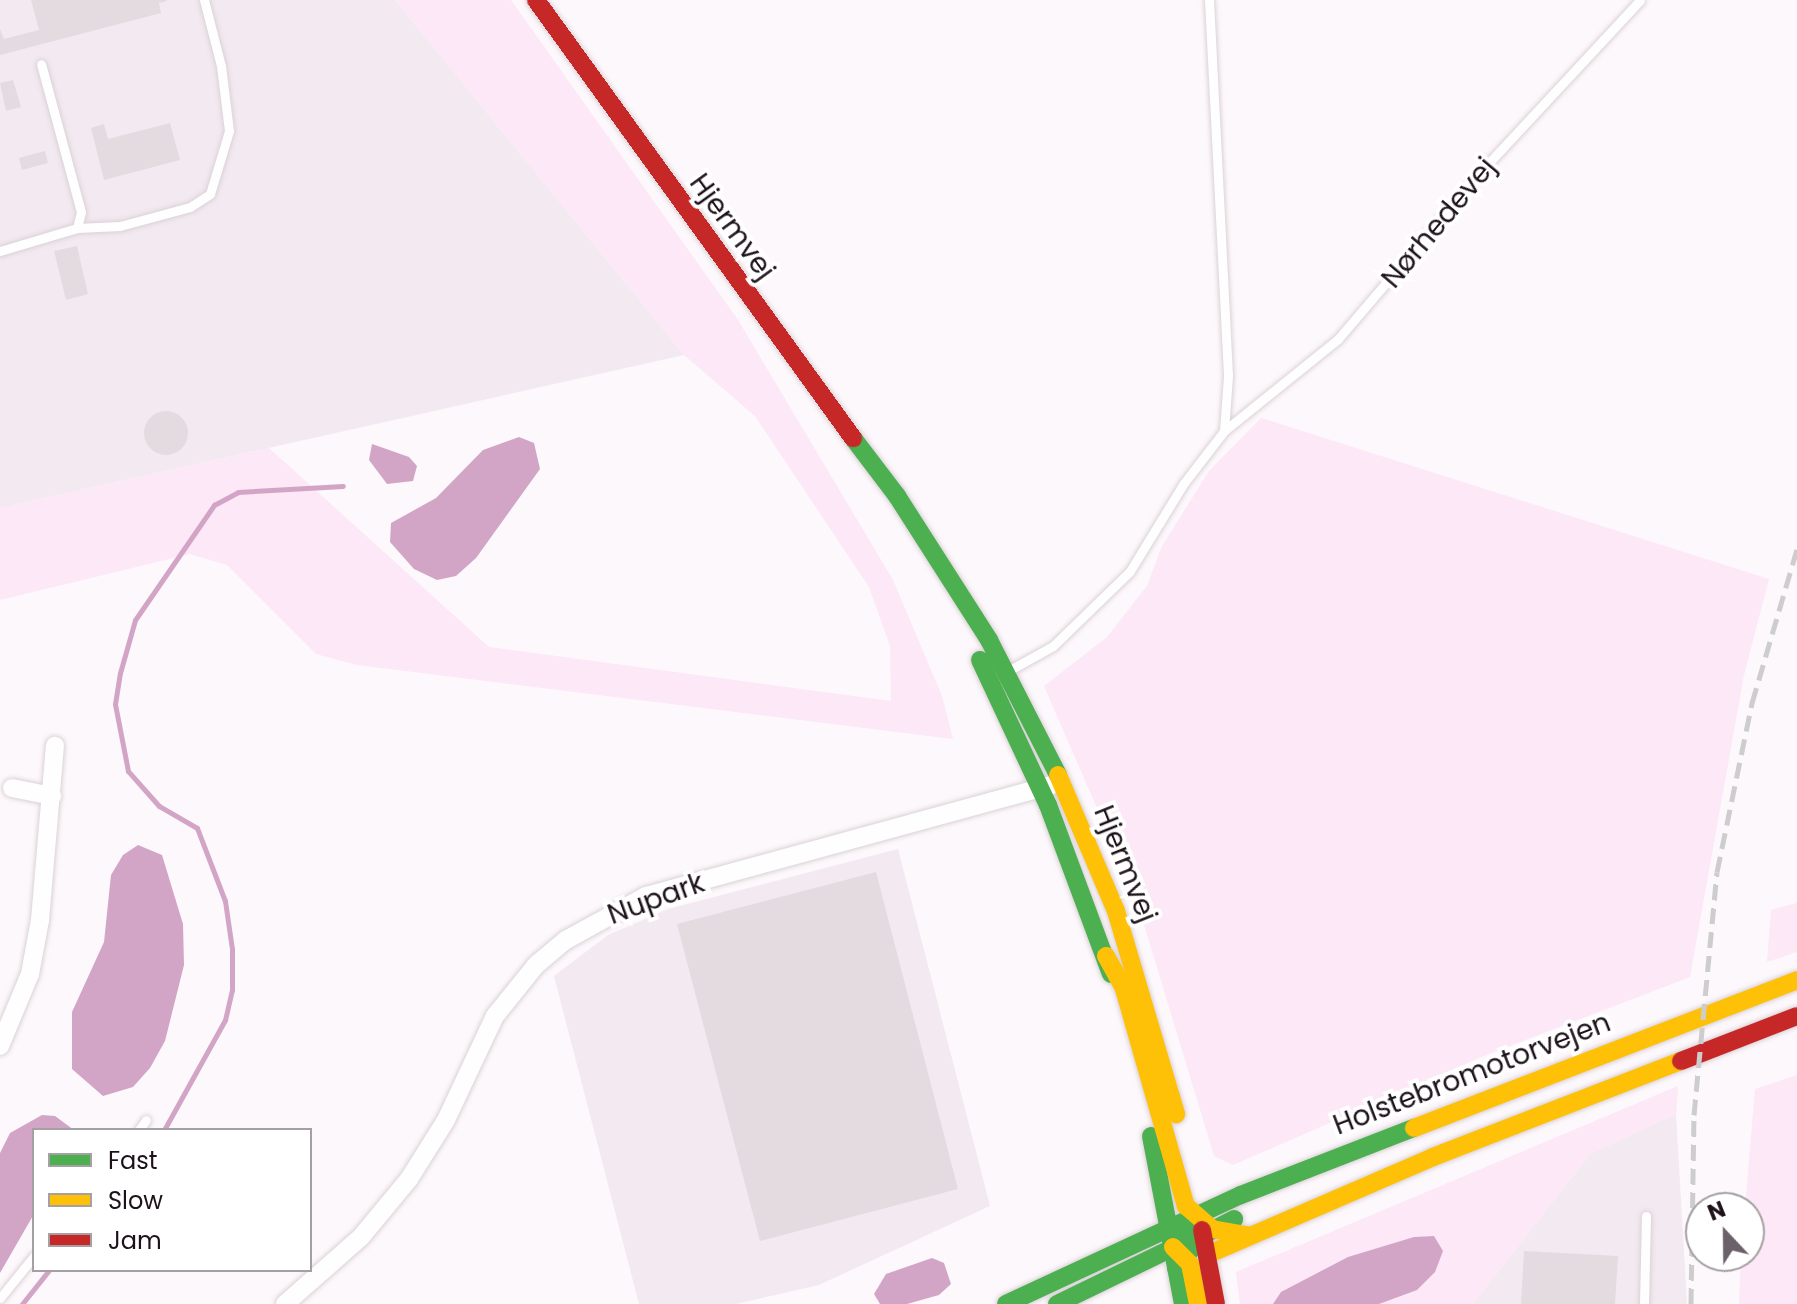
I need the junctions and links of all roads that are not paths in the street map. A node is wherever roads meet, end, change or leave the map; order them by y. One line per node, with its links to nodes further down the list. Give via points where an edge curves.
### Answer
1 (204, 0): 6 (lane, via 221,66 229,131 210,194 190,207 148,218)
2 (536, 0): 9 (main road, Hjermvej, via 884,485 905,507)
3 (1209, 0): 8 (lane, via 1228,376)
4 (1640, 0): 8 (lane, Nørhedevej, via 1486,166 1338,339)
5 (41, 64): 6 (lane, via 81,212)
6 (77, 228): 7 (lane)
7 (0, 251)
8 (1224, 431): 9 (lane, Nørhedevej, via 1184,483 1130,571 1053,646)
9 (999, 676): 11 (main road, Hjermvej); 13 (main road, Hjermvej)
10 (55, 746): 14 (street)
11 (1061, 783): 13 (street, Nupark); 22 (main road, Hjermvej, via 1116,911 1158,1041)
12 (12, 788): 14 (street)
13 (1041, 788): 15 (main road, Hjermvej); 29 (street, Nupark, via 646,896 566,940 536,965 495,1016 446,1120 409,1179 361,1237)
14 (52, 796): 18 (street, via 30,974)
15 (1106, 956): 22 (main road, via 1124,989 1181,1194); 23 (main road, Hjermvej, via 1129,1034)
16 (1797, 980): 22 (main road, Holstebromotorvejen, via 1477,1102 1420,1136)
17 (1797, 1016): 24 (main road, via 1433,1157)
18 (0, 1046)
19 (146, 1120): 20 (lane)
20 (140, 1128)
21 (1646, 1216): 36 (lane)
22 (1200, 1222): 23 (main road); 24 (main road); 26 (main road); 26 (main road, Hjermvej)
23 (1170, 1226): 25 (main road); 26 (main road, Hjermvej)
24 (1250, 1236): 26 (main road)
25 (1129, 1245): 26 (main road, via 1156,1241); 30 (main road)
26 (1192, 1257): 31 (main road); 32 (main road); 33 (main road, Hjermvej); 34 (main road); 35 (main road, Hjermvej)
27 (32, 1258): 28 (lane)
28 (0, 1298)
29 (285, 1304)
30 (1006, 1304)
31 (1057, 1304)
32 (1097, 1304)
33 (1183, 1304)
34 (1198, 1304)
35 (1216, 1304)
36 (1644, 1304)

